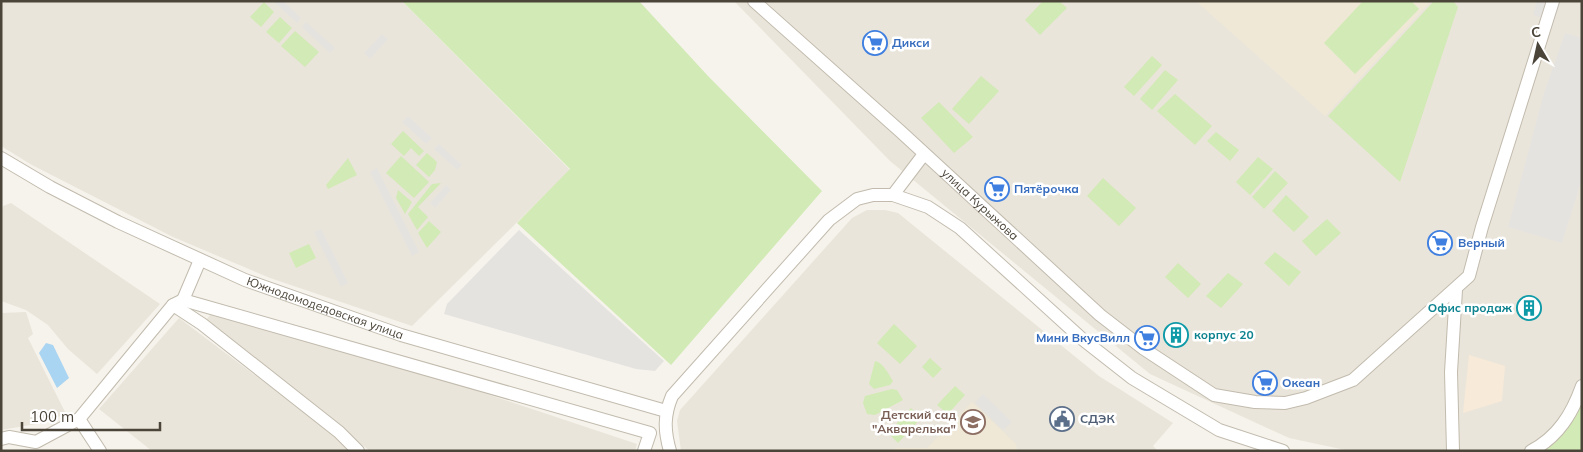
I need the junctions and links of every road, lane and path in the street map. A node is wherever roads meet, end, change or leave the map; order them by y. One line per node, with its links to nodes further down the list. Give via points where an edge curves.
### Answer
1 (754, 1): 3 (street, улица Курыжова)
2 (1553, 1): 7 (street, улица Курыжова, via 1469,276)
3 (924, 154): 5 (street); 7 (street, улица Курыжова, via 1100,316 1186,378 1214,394 1255,402 1285,403 1353,380)
4 (1, 158): 6 (street, Южнодомодедовская улица, via 59,191)
5 (893, 195): 10 (street, via 857,199 829,220 672,396); 17 (street, via 928,207 960,228 1081,338 1132,378 1220,430)
6 (200, 260): 8 (street); 10 (street, Южнодомодедовская улица, via 360,322)
7 (1456, 290): 18 (street, via 1451,372)
8 (178, 302): 11 (street); 14 (street, via 340,432); 15 (street, via 650,432)
9 (1582, 386): 19 (street, via 1576,403 1557,433)
10 (666, 411): 16 (street)
11 (79, 419): 12 (street, via 36,442 9,437); 13 (street)
12 (1, 439)
13 (100, 451)
14 (358, 451)
15 (644, 451)
16 (670, 451)
17 (1283, 451)
18 (1453, 451)
19 (1531, 451)

